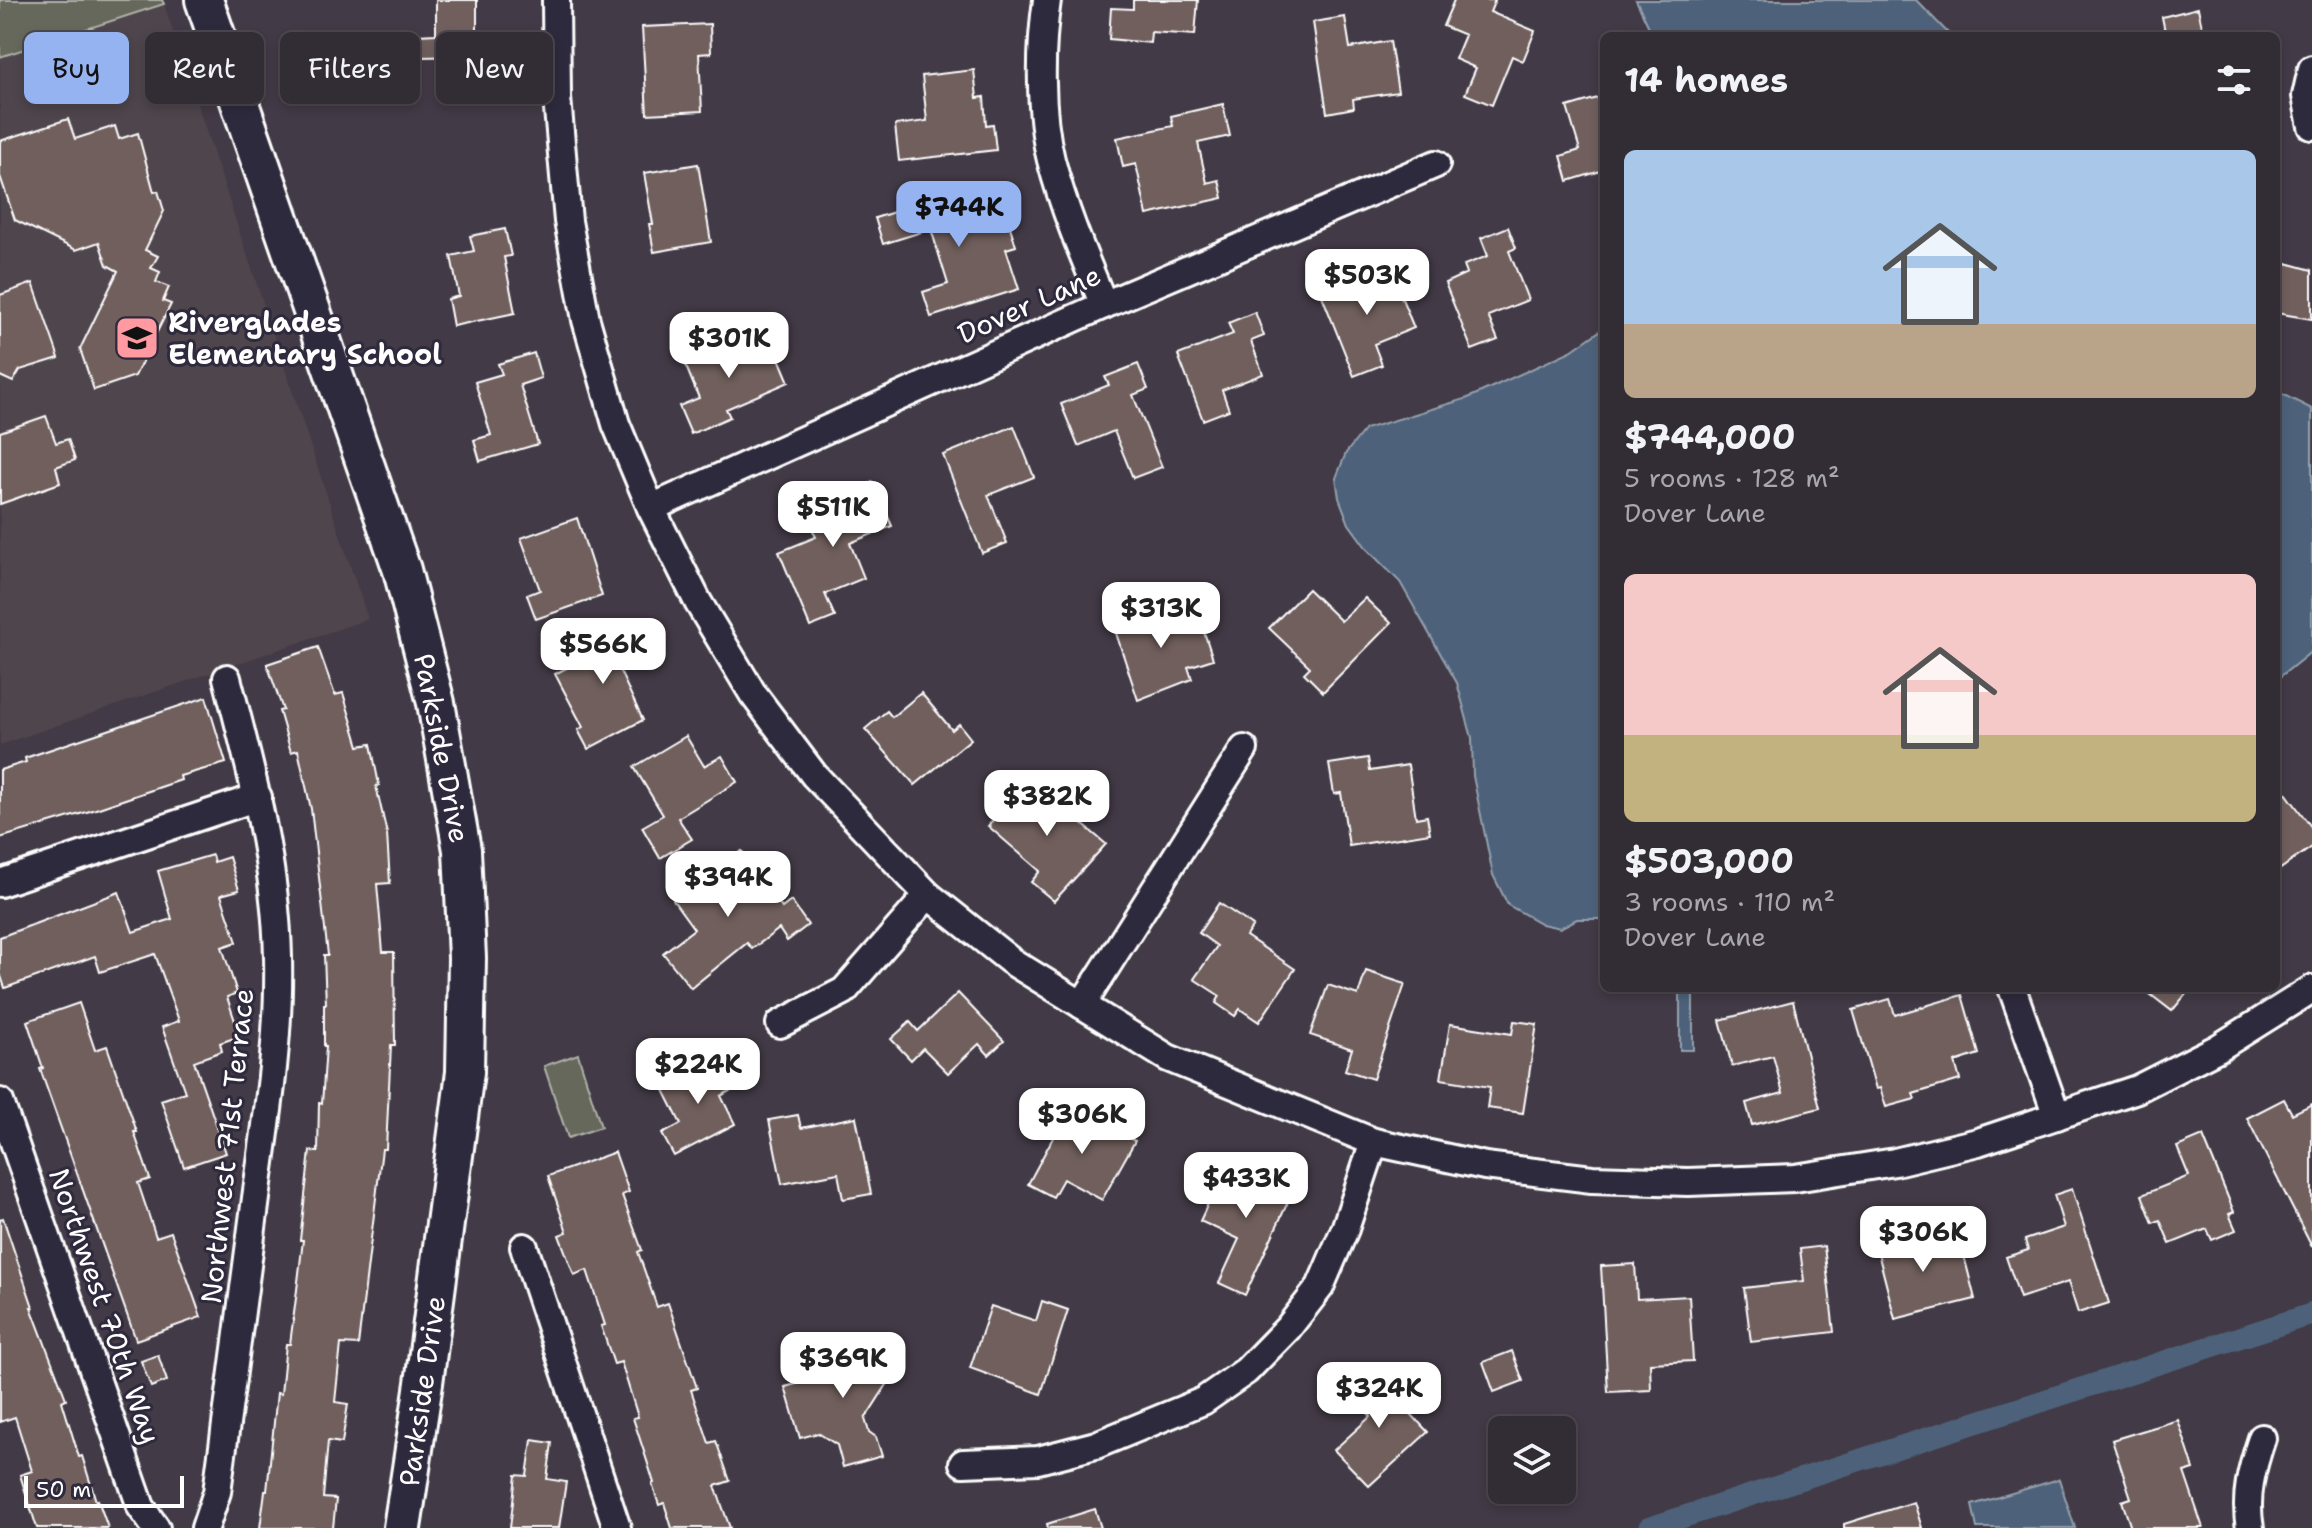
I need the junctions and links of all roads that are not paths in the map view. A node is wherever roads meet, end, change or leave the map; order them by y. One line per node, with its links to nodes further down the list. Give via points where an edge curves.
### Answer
1 (204, 0): 26 (street, Parkside Drive, via 402,570 436,703 462,850 465,1072)
2 (556, 0): 8 (street, via 557,98 568,221 586,320 616,424)
3 (1047, 0): 7 (street, via 1042,87 1050,157)
4 (2312, 69): 5 (street, via 2306,96)
5 (2312, 126)
6 (1436, 164): 7 (street, Dover Lane)
7 (1104, 305): 8 (street, Dover Lane)
8 (651, 508): 13 (street, via 753,694 814,775)
9 (227, 678): 11 (street, Northwest 71st Terrace)
10 (1244, 749): 16 (street)
11 (258, 797): 12 (street); 25 (street, Northwest 71st Terrace, via 278,956 275,1044 217,1492)
12 (0, 883)
13 (928, 895): 16 (street, via 1011,961); 17 (street, via 844,991)
14 (2312, 989): 19 (street, via 2218,1048 2137,1089)
15 (2013, 992): 19 (street)
16 (1082, 1005): 20 (street, via 1168,1058)
17 (780, 1024)
18 (0, 1102): 24 (street, Northwest 70th Way, via 141,1507)
19 (2057, 1116): 20 (street, via 1895,1162 1795,1178 1592,1179 1485,1166)
20 (1374, 1142): 23 (street, via 1320,1287 1246,1371 1203,1401 1096,1445 1038,1460)
21 (524, 1247): 27 (street)
22 (2262, 1438): 28 (street, via 2250,1473)
23 (963, 1463)
24 (156, 1528)
25 (205, 1528)
26 (402, 1528)
27 (617, 1528)
28 (2250, 1528)

